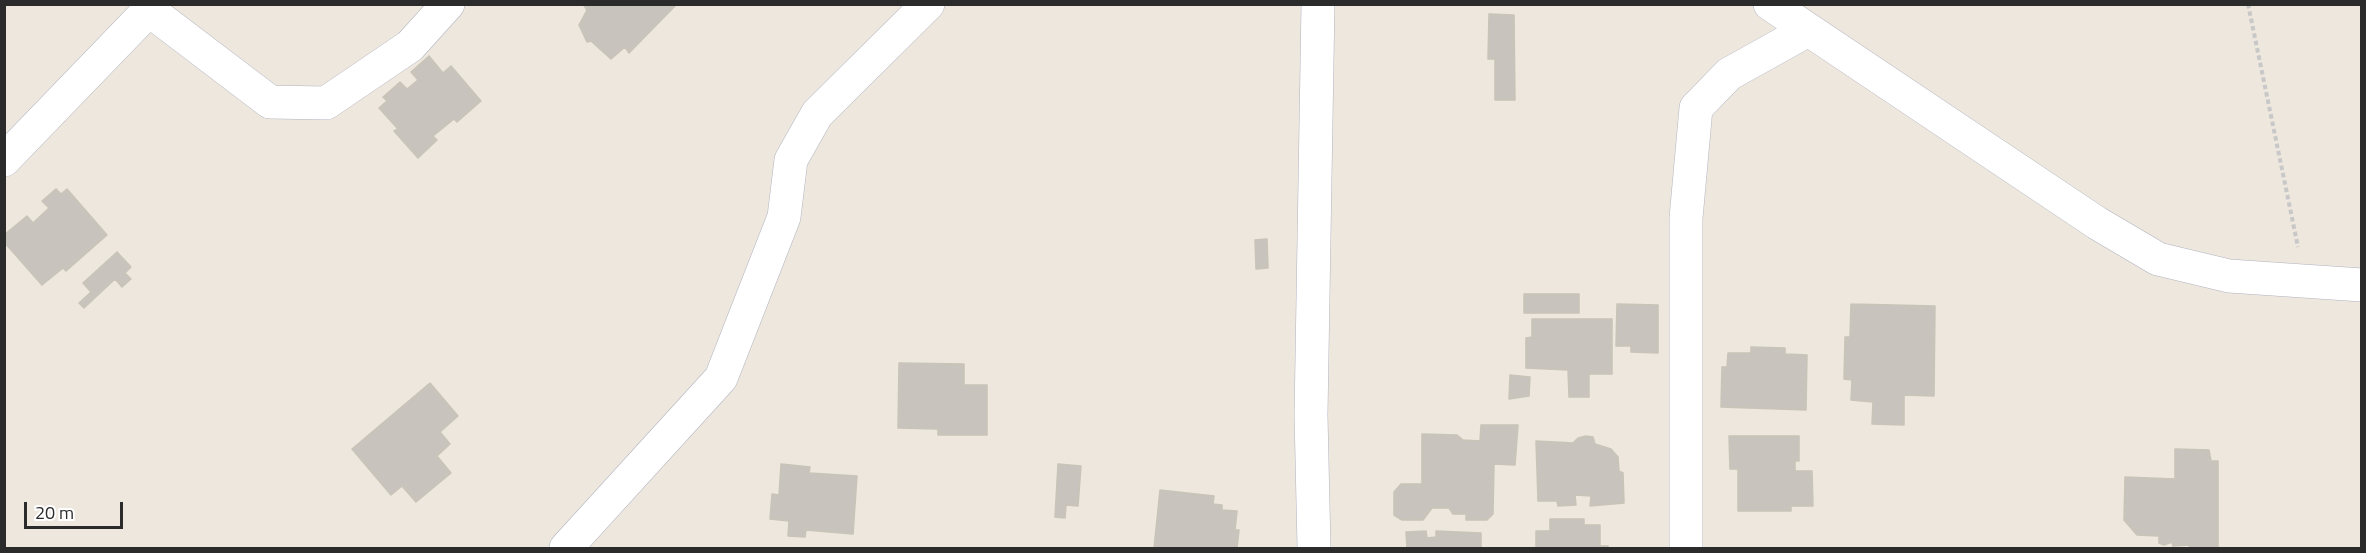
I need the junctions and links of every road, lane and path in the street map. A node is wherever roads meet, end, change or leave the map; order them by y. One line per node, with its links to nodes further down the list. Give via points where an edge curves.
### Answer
1 (448, 4): 6 (street, via 410,46 326,103 270,102)
2 (928, 4): 11 (street, via 817,114 791,160 784,217 721,378)
3 (1318, 4): 12 (street, via 1311,415)
4 (1770, 4): 7 (street)
5 (2248, 4): 9 (path)
6 (148, 7): 8 (street)
7 (1809, 30): 9 (street, via 2097,223 2158,259 2229,276); 13 (street, via 1729,74 1696,108 1686,218)
8 (4, 160)
9 (2306, 283): 10 (street)
10 (2361, 285)
11 (567, 549)
12 (1314, 549)
13 (1686, 549)

